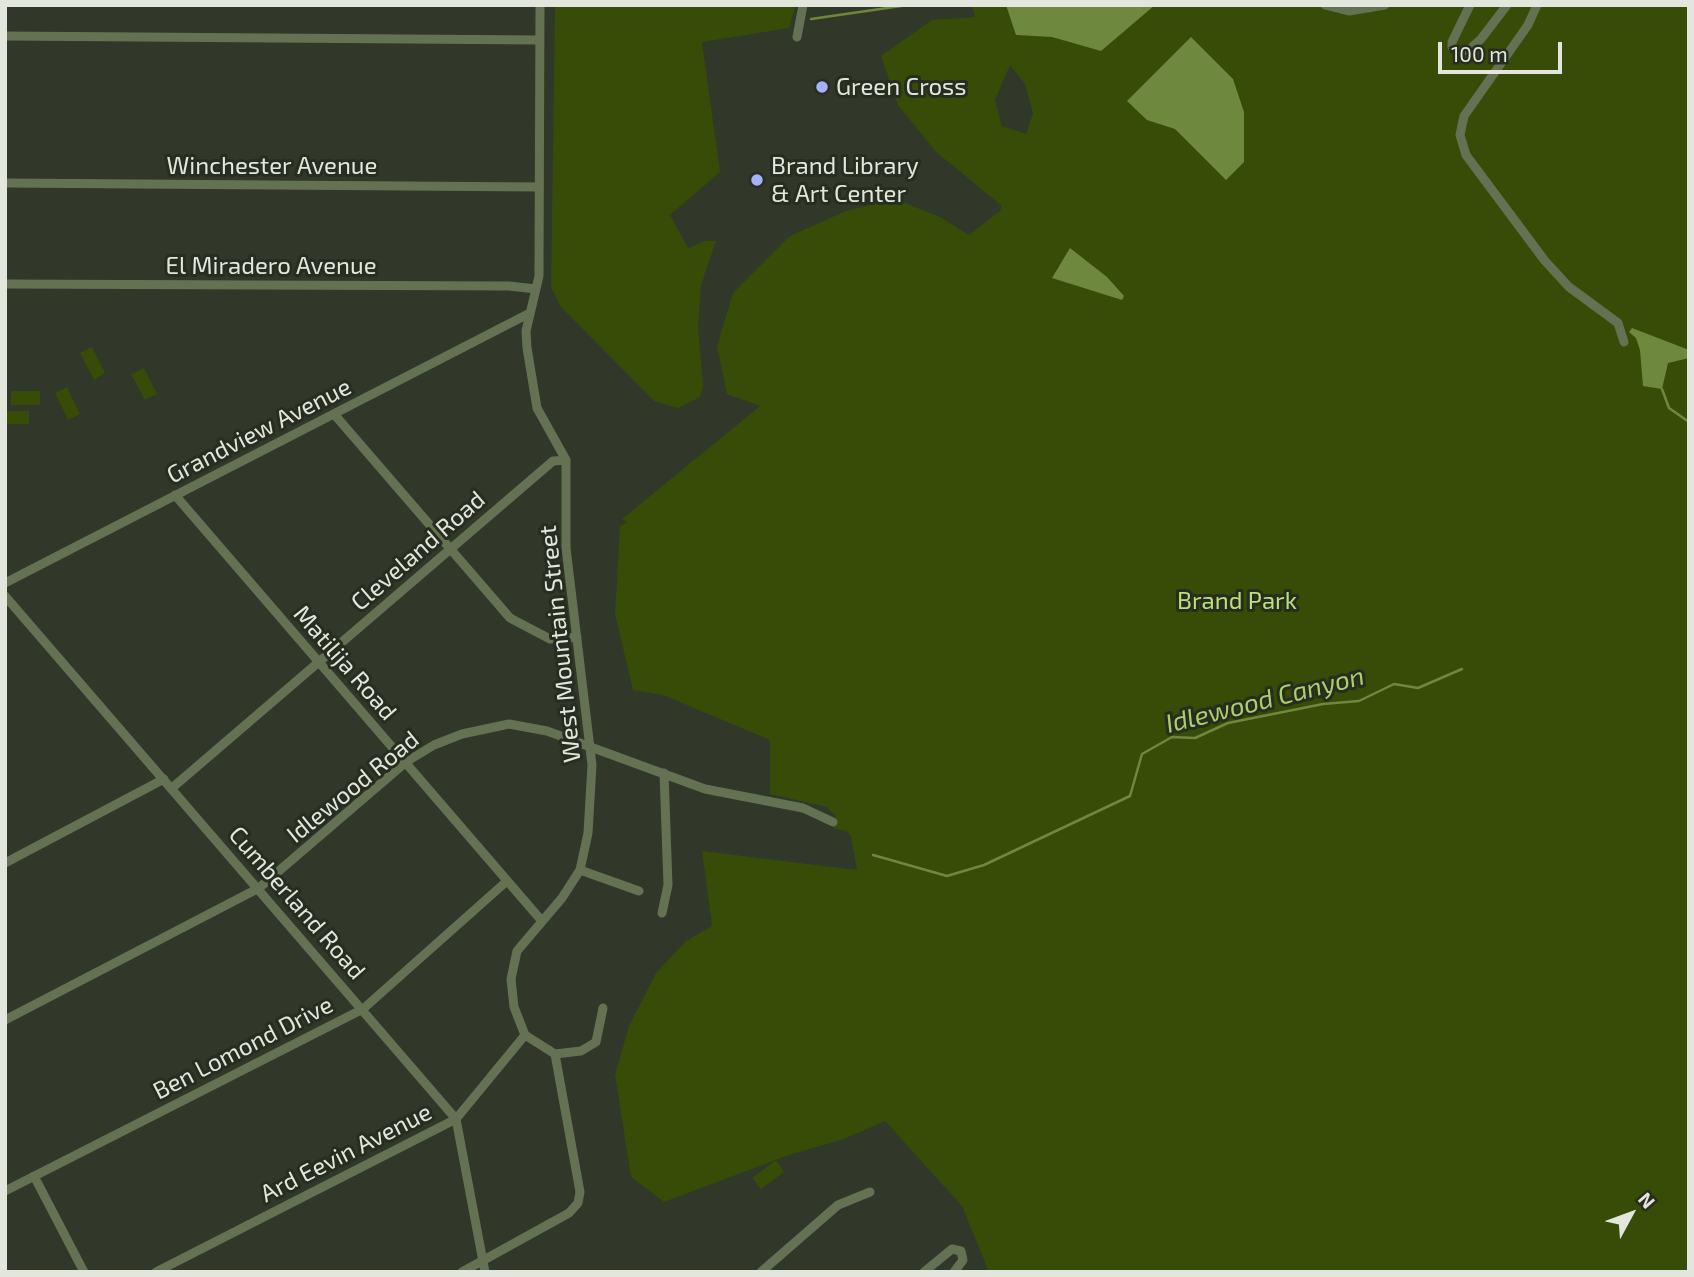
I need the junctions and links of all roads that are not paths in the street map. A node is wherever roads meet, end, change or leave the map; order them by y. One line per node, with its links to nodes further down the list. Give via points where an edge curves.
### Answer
1 (540, 5): 10 (street, West Mountain Street)
2 (803, 5): 9 (street)
3 (1325, 5): 4 (street, via 1349,11)
4 (1385, 5)
5 (1470, 5): 6 (street, via 1452,42 1460,52 1481,39)
6 (1507, 5)
7 (1537, 5): 16 (street, via 1464,116 1460,135 1466,155 1545,261 1569,287 1618,323)
8 (5, 36): 10 (street)
9 (797, 37)
10 (540, 40): 12 (street, West Mountain Street)
11 (5, 183): 12 (street, Winchester Avenue)
12 (539, 187): 14 (street, West Mountain Street)
13 (5, 284): 14 (street, El Miradero Avenue)
14 (536, 289): 15 (street, West Mountain Street)
15 (530, 313): 17 (street, Grandview Avenue); 18 (street, West Mountain Street, via 527,348 537,408)
16 (1624, 342)
17 (334, 414): 19 (street, Grandview Avenue); 20 (street)
18 (566, 460): 20 (street, Cleveland Road, via 553,461); 23 (street, West Mountain Street, via 566,548)
19 (174, 495): 21 (street, Grandview Avenue); 24 (street, Matilija Road)
20 (449, 548): 23 (street, via 510,618 551,639); 24 (street, Cleveland Road)
21 (5, 583)
22 (5, 596): 28 (street, Cumberland Road)
23 (577, 637): 25 (street, West Mountain Street)
24 (319, 662): 26 (street, Matilija Road); 29 (street, Cleveland Road)
25 (592, 747): 26 (street, Idlewood Road, via 509,724 462,734); 27 (street, Idlewood Road); 32 (street, West Mountain Street, via 588,833)
26 (406, 762): 33 (street, Matilija Road); 34 (street, Idlewood Road)
27 (664, 773): 30 (street, Idlewood Road, via 705,789 803,808); 36 (street, via 668,885)
28 (164, 779): 29 (street, Cumberland Road); 31 (street)
29 (172, 789): 34 (street, Cumberland Road)
30 (832, 822)
31 (5, 863)
32 (580, 870): 35 (street); 37 (street, West Mountain Street)
33 (508, 881): 37 (street, Matilija Road); 39 (street, Ben Lomond Drive)
34 (259, 888): 39 (street, Cumberland Road); 40 (street, Idlewood Road)
35 (639, 891)
36 (662, 913)
37 (541, 920): 41 (street, West Mountain Street, via 517,951 511,979 514,1007)
38 (603, 1008): 42 (street, via 596,1042 581,1051)
39 (363, 1009): 43 (street, Cumberland Road); 44 (street, Ben Lomond Drive)
40 (5, 1020)
41 (525, 1035): 42 (street); 43 (street, Ard Eevin Avenue)
42 (555, 1054): 47 (street, via 580,1192 578,1203 569,1213)
43 (456, 1119): 47 (street, Cumberland Road); 49 (street, Ard Eevin Avenue)
44 (34, 1176): 45 (street, Ben Lomond Drive); 48 (street)
45 (5, 1191)
46 (870, 1192): 52 (street, via 838,1205)
47 (485, 1261): 50 (street); 51 (street, Cumberland Road)
48 (84, 1272)
49 (156, 1272)
50 (463, 1272)
51 (485, 1272)
52 (761, 1272)
53 (924, 1272): 54 (street, via 952,1249 961,1251 963,1260)
54 (954, 1272)

